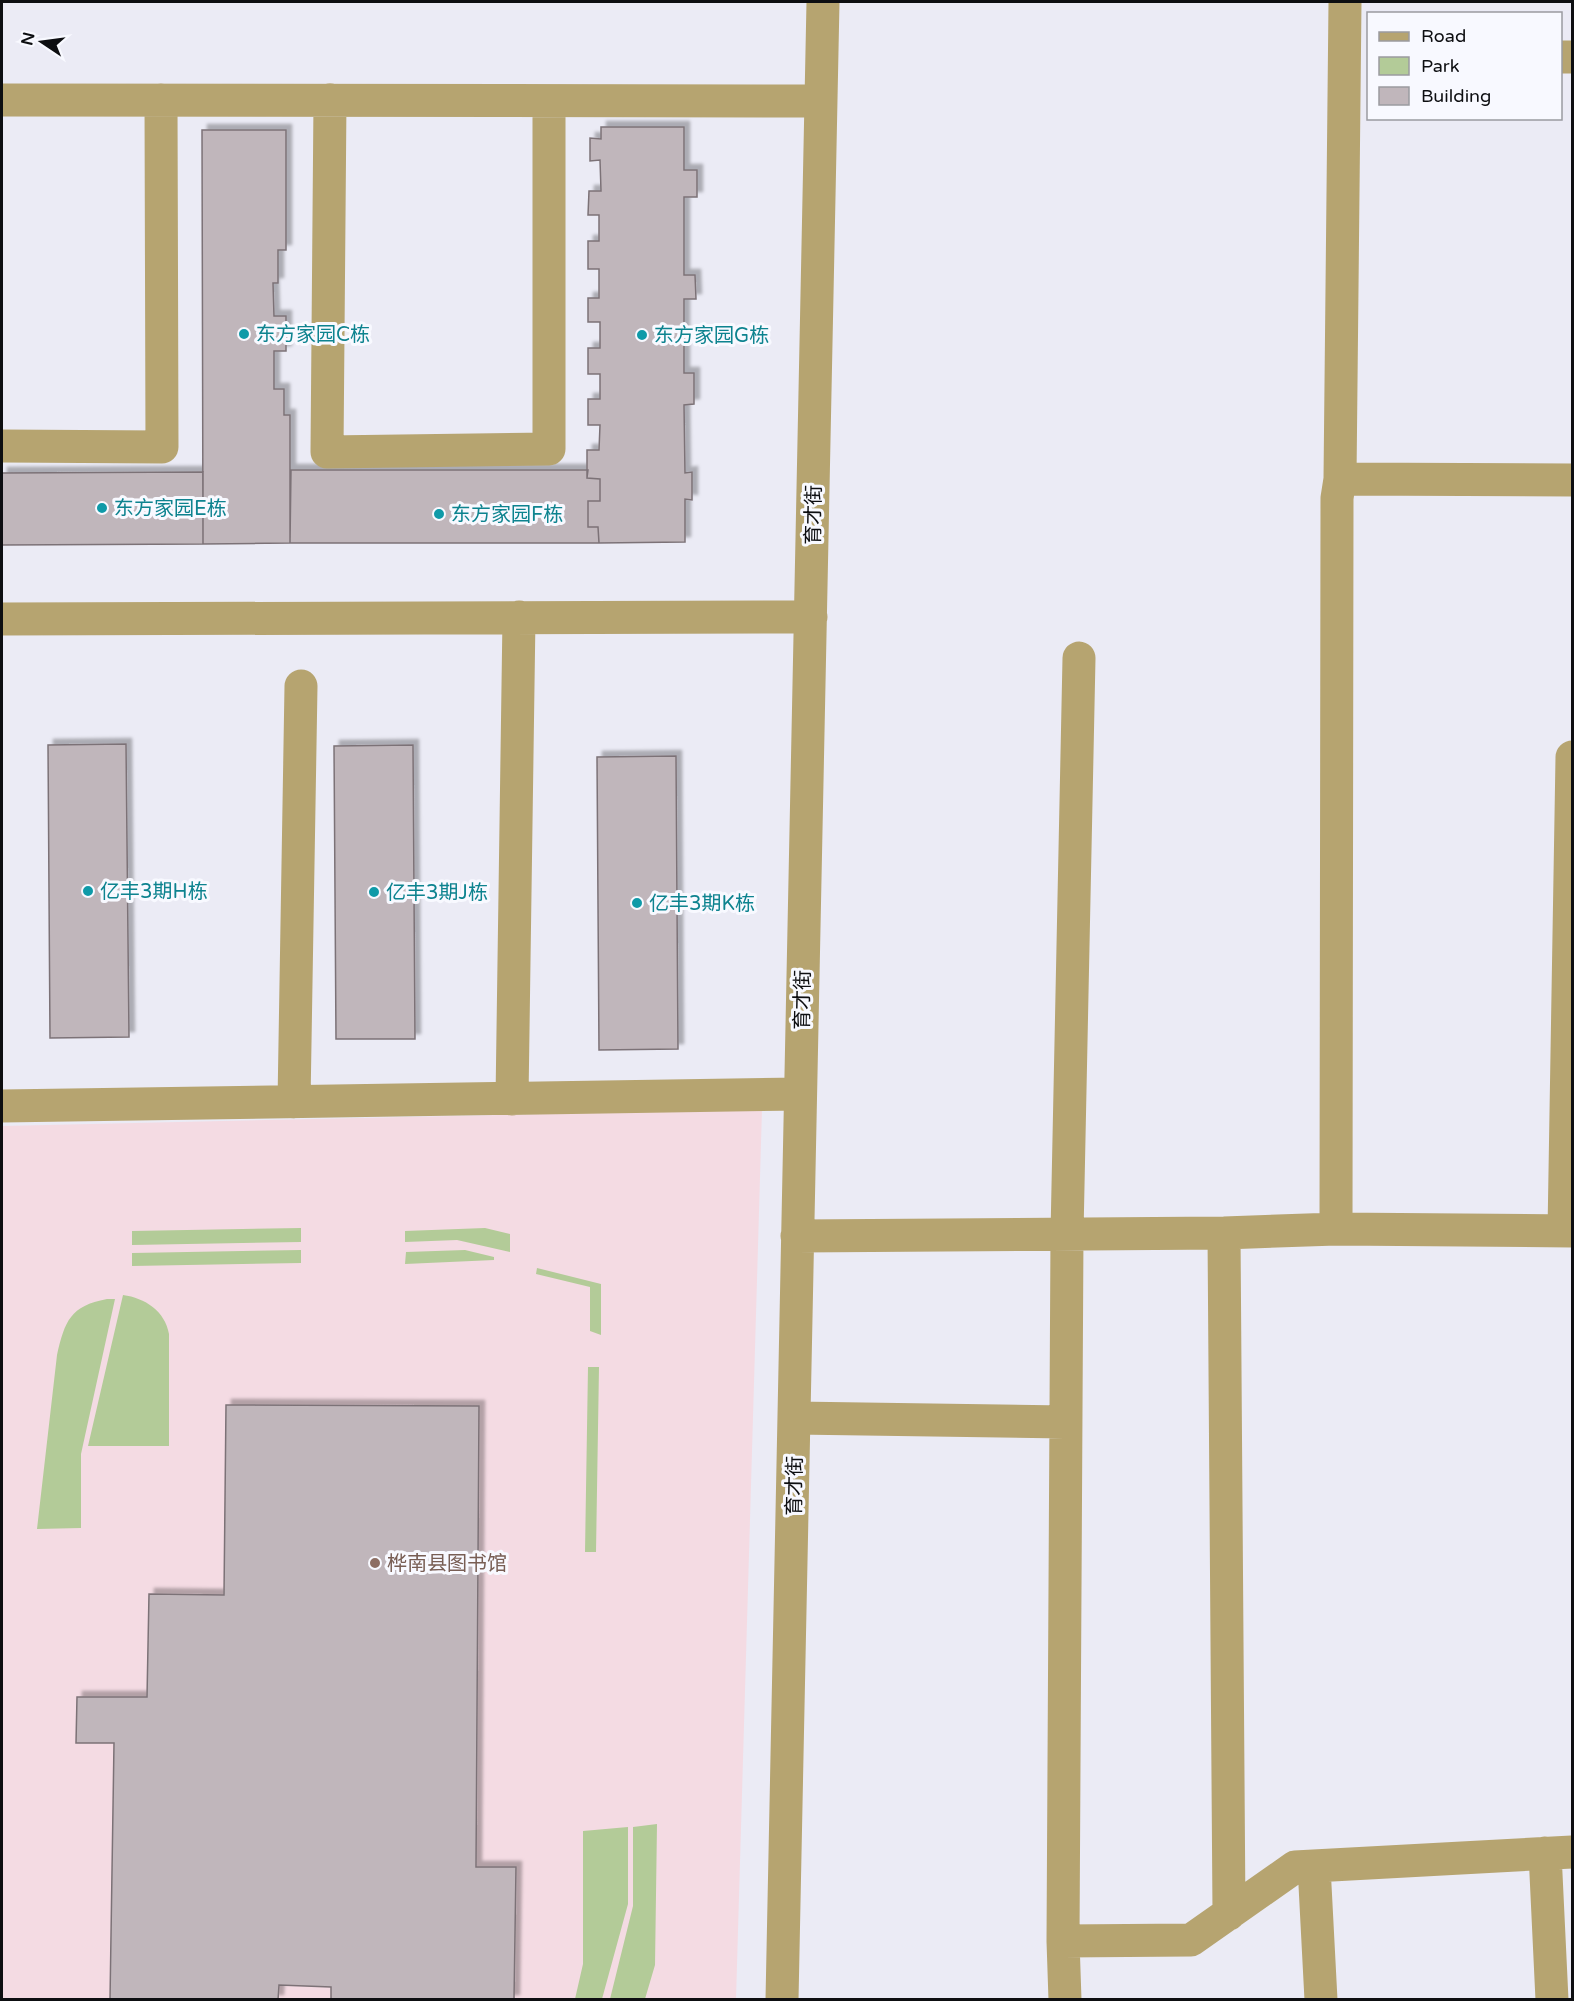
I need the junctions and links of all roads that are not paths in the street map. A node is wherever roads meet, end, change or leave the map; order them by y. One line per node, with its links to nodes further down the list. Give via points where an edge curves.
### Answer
1 (822, 2): 8 (street, 育才街)
2 (1345, 2): 3 (street)
3 (1357, 56): 10 (street)
4 (2, 100): 5 (street)
5 (161, 100): 6 (street); 9 (street, via 162,447)
6 (330, 100): 7 (street); 7 (street, via 327,452 549,449)
7 (549, 101): 8 (street)
8 (820, 101): 13 (street, 育才街)
9 (2, 446)
10 (1340, 479): 11 (street); 22 (street)
11 (1572, 480)
12 (519, 617): 13 (street); 14 (street); 19 (street)
13 (811, 617): 18 (street, 育才街)
14 (2, 619)
15 (1079, 658): 25 (street)
16 (301, 686): 20 (street)
17 (1572, 757): 23 (street)
18 (800, 1094): 19 (street); 26 (street, 育才街)
19 (512, 1099): 20 (street)
20 (294, 1102): 21 (street)
21 (2, 1106)
22 (1336, 1229): 23 (street); 24 (street)
23 (1568, 1231)
24 (1224, 1233): 25 (street); 31 (street)
25 (1067, 1234): 26 (street); 28 (street)
26 (797, 1236): 27 (street, 育才街)
27 (795, 1418): 28 (street); 33 (street, 育才街)
28 (1065, 1422): 32 (street)
29 (1559, 1853): 30 (street); 36 (street)
30 (1314, 1866): 31 (street, via 1295,1867); 35 (street)
31 (1229, 1914): 32 (street, via 1191,1940)
32 (1063, 1941): 34 (street)
33 (782, 2000)
34 (1065, 2000)
35 (1321, 2000)
36 (1552, 2000)

